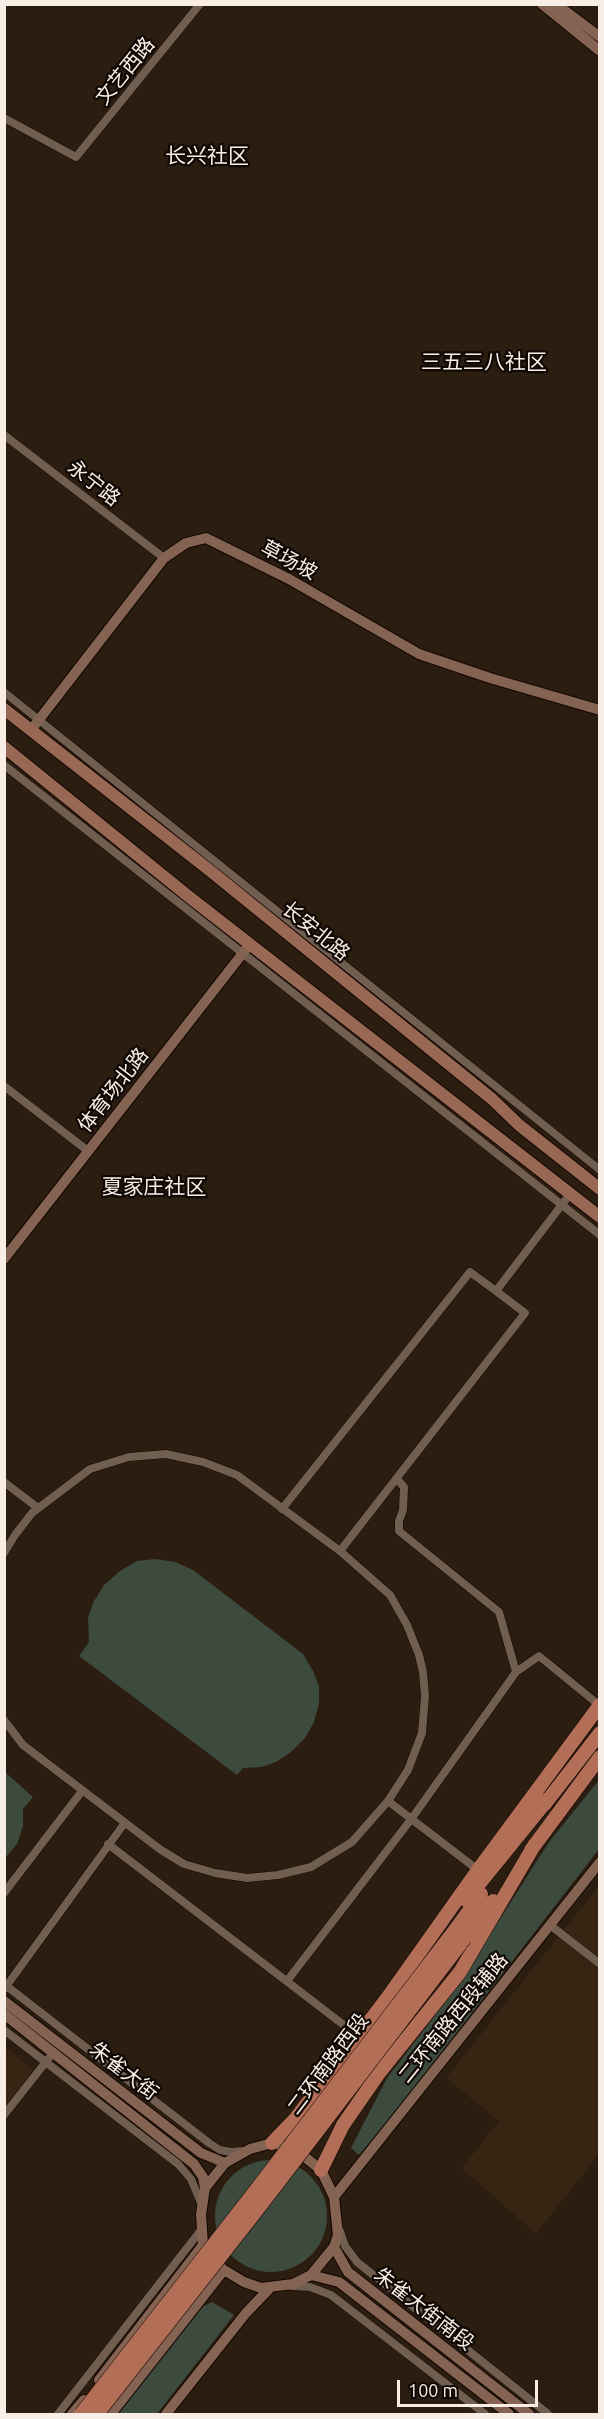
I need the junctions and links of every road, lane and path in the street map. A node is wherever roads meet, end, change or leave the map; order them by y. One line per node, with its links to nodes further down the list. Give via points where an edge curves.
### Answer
1 (200, 4): 6 (street, 文艺西路, via 76,158)
2 (542, 4): 5 (main road)
3 (556, 4): 4 (main road)
4 (600, 37)
5 (600, 51)
6 (4, 118)
7 (4, 435): 8 (street, 永宁路)
8 (164, 558): 11 (main road, 草场坡, via 186,543 206,538 289,579 419,654); 12 (main road, 草场坡)
9 (4, 692): 12 (street)
10 (4, 709): 13 (main road, 长安北路)
11 (600, 710)
12 (39, 719): 13 (main road, 草场坡); 20 (street)
13 (31, 730): 21 (main road, 长安北路, via 236,891)
14 (4, 747): 16 (main road)
15 (4, 765): 17 (street)
16 (250, 944): 17 (main road, 体育场北路); 22 (main road)
17 (242, 954): 19 (main road, 体育场北路); 23 (street)
18 (4, 1086): 19 (street)
19 (88, 1151): 26 (main road, 体育场北路)
20 (600, 1170)
21 (600, 1189)
22 (570, 1194): 23 (street); 24 (main road)
23 (561, 1205): 25 (street); 27 (street)
24 (600, 1217)
25 (600, 1235)
26 (4, 1258)
27 (496, 1292): 28 (street, via 525,1313); 31 (street, via 470,1272)
28 (397, 1479): 32 (street); 34 (street, via 404,1487 399,1531 499,1612)
29 (4, 1482): 30 (street)
30 (38, 1508): 31 (street, via 90,1469 129,1457 166,1454 237,1475); 33 (street)
31 (282, 1509): 32 (street)
32 (340, 1551): 41 (street, via 390,1595 407,1624 423,1672 422,1733 408,1770)
33 (4, 1553)
34 (516, 1672): 35 (street, via 539,1656); 42 (street)
35 (599, 1705): 47 (highway)
36 (4, 1720): 39 (street, via 23,1745)
37 (600, 1733): 40 (highway, 二环南路西段)
38 (600, 1757): 45 (highway, 二环南路西段)
39 (82, 1791): 43 (street); 48 (street)
40 (548, 1799): 50 (highway, 二环南路西段); 54 (highway)
41 (388, 1801): 42 (street); 43 (street, via 352,1842 311,1867 247,1878 184,1864)
42 (412, 1818): 47 (street); 52 (street)
43 (124, 1824): 44 (street)
44 (108, 1844): 52 (street); 53 (street)
45 (536, 1844): 50 (highway, 二环南路西段); 65 (highway, via 460,1972 379,2073 343,2125)
46 (600, 1862): 49 (main road, 二环南路西段辅路)
47 (478, 1870): 54 (highway)
48 (4, 1893)
49 (550, 1925): 51 (street); 67 (main road, 二环南路西段辅路)
50 (460, 1934): 79 (highway, 二环南路西段, bridge); 80 (highway, 二环南路西段, bridge, via 264,2201)
51 (600, 1964)
52 (288, 1981): 58 (street)
53 (5, 1986): 63 (street, via 208,2143 231,2152)
54 (388, 1996): 58 (highway)
55 (4, 2001): 64 (main road, 朱雀大街, via 201,2153)
56 (4, 2014): 59 (main road, 朱雀大街)
57 (4, 2030): 60 (street)
58 (358, 2036): 62 (highway, via 296,2118)
59 (54, 2053): 60 (street); 66 (main road, 朱雀大街, via 194,2164)
60 (46, 2062): 61 (street); 68 (street, via 178,2164 196,2190)
61 (4, 2115)
62 (272, 2143): 63 (main road); 65 (main road, via 295,2149)
63 (250, 2149): 64 (main road)
64 (225, 2163): 66 (main road)
65 (321, 2170): 67 (main road)
66 (205, 2188): 68 (main road)
67 (334, 2197): 69 (main road)
68 (201, 2207): 70 (main road)
69 (337, 2221): 72 (main road); 86 (street, via 345,2246 357,2262)
70 (201, 2230): 71 (main road); 77 (street)
71 (203, 2245): 73 (main road, via 210,2258); 78 (main road)
72 (334, 2247): 74 (main road); 85 (main road, 朱雀大街南段, via 348,2272)
73 (224, 2270): 76 (main road, via 244,2282); 81 (main road)
74 (311, 2275): 75 (main road); 84 (main road, 朱雀大街南段, via 339,2282)
75 (285, 2286): 76 (main road); 83 (street, via 310,2287 331,2295)
76 (270, 2288): 82 (main road)
77 (58, 2415)
78 (72, 2415)
79 (81, 2415)
80 (97, 2415)
81 (111, 2415)
82 (166, 2415)
83 (485, 2415)
84 (509, 2415)
85 (529, 2415)
86 (548, 2415)

